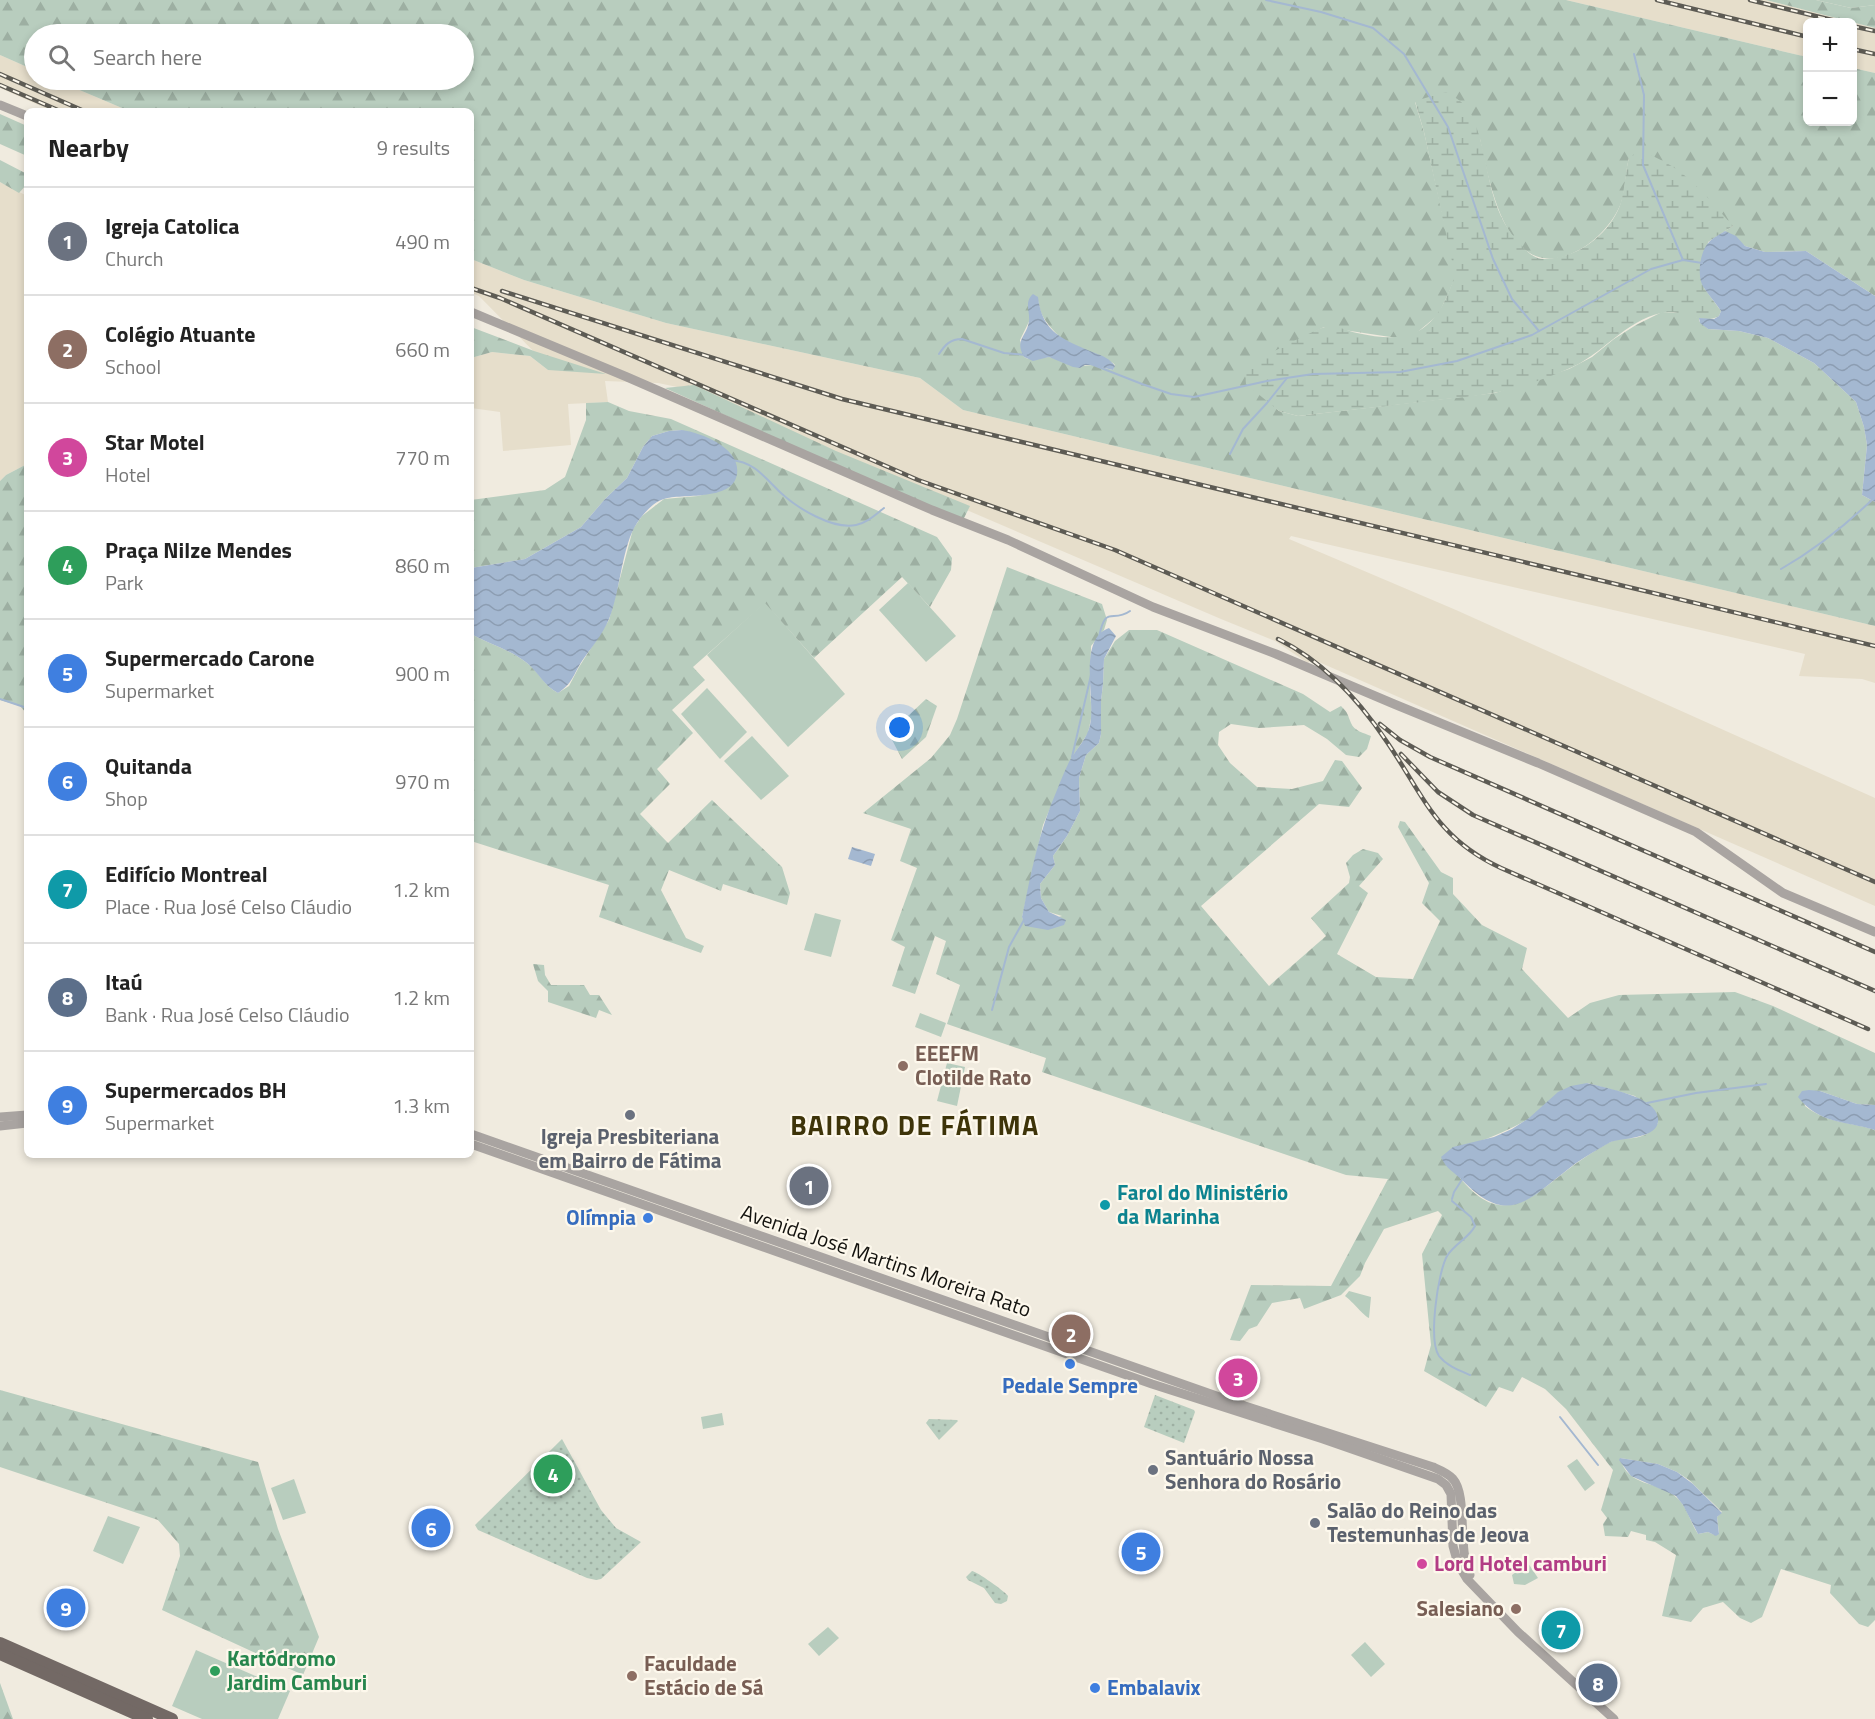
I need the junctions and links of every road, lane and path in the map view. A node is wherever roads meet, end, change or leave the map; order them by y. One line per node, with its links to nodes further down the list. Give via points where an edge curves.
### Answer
1 (0, 105): 2 (street)
2 (24, 115)
3 (474, 313): 4 (street, via 1008,540 1153,607 1538,762 1696,832 1783,893)
4 (1875, 932)
5 (24, 1115): 6 (street)
6 (0, 1117)
7 (24, 1123): 8 (street)
8 (0, 1126)
9 (474, 1135): 11 (street, Avenida José Martins Moreira Rato, via 1444,1472 1460,1490 1463,1556 1470,1574)
10 (474, 1145): 11 (street, Avenida José Martins Moreira Rato, via 1152,1384 1438,1479 1451,1494 1453,1546 1458,1564 1473,1586)
11 (1530, 1641): 16 (street)
12 (0, 1643): 15 (main road)
13 (0, 1654): 14 (main road)
14 (147, 1719)
15 (172, 1719)
16 (1614, 1719)

